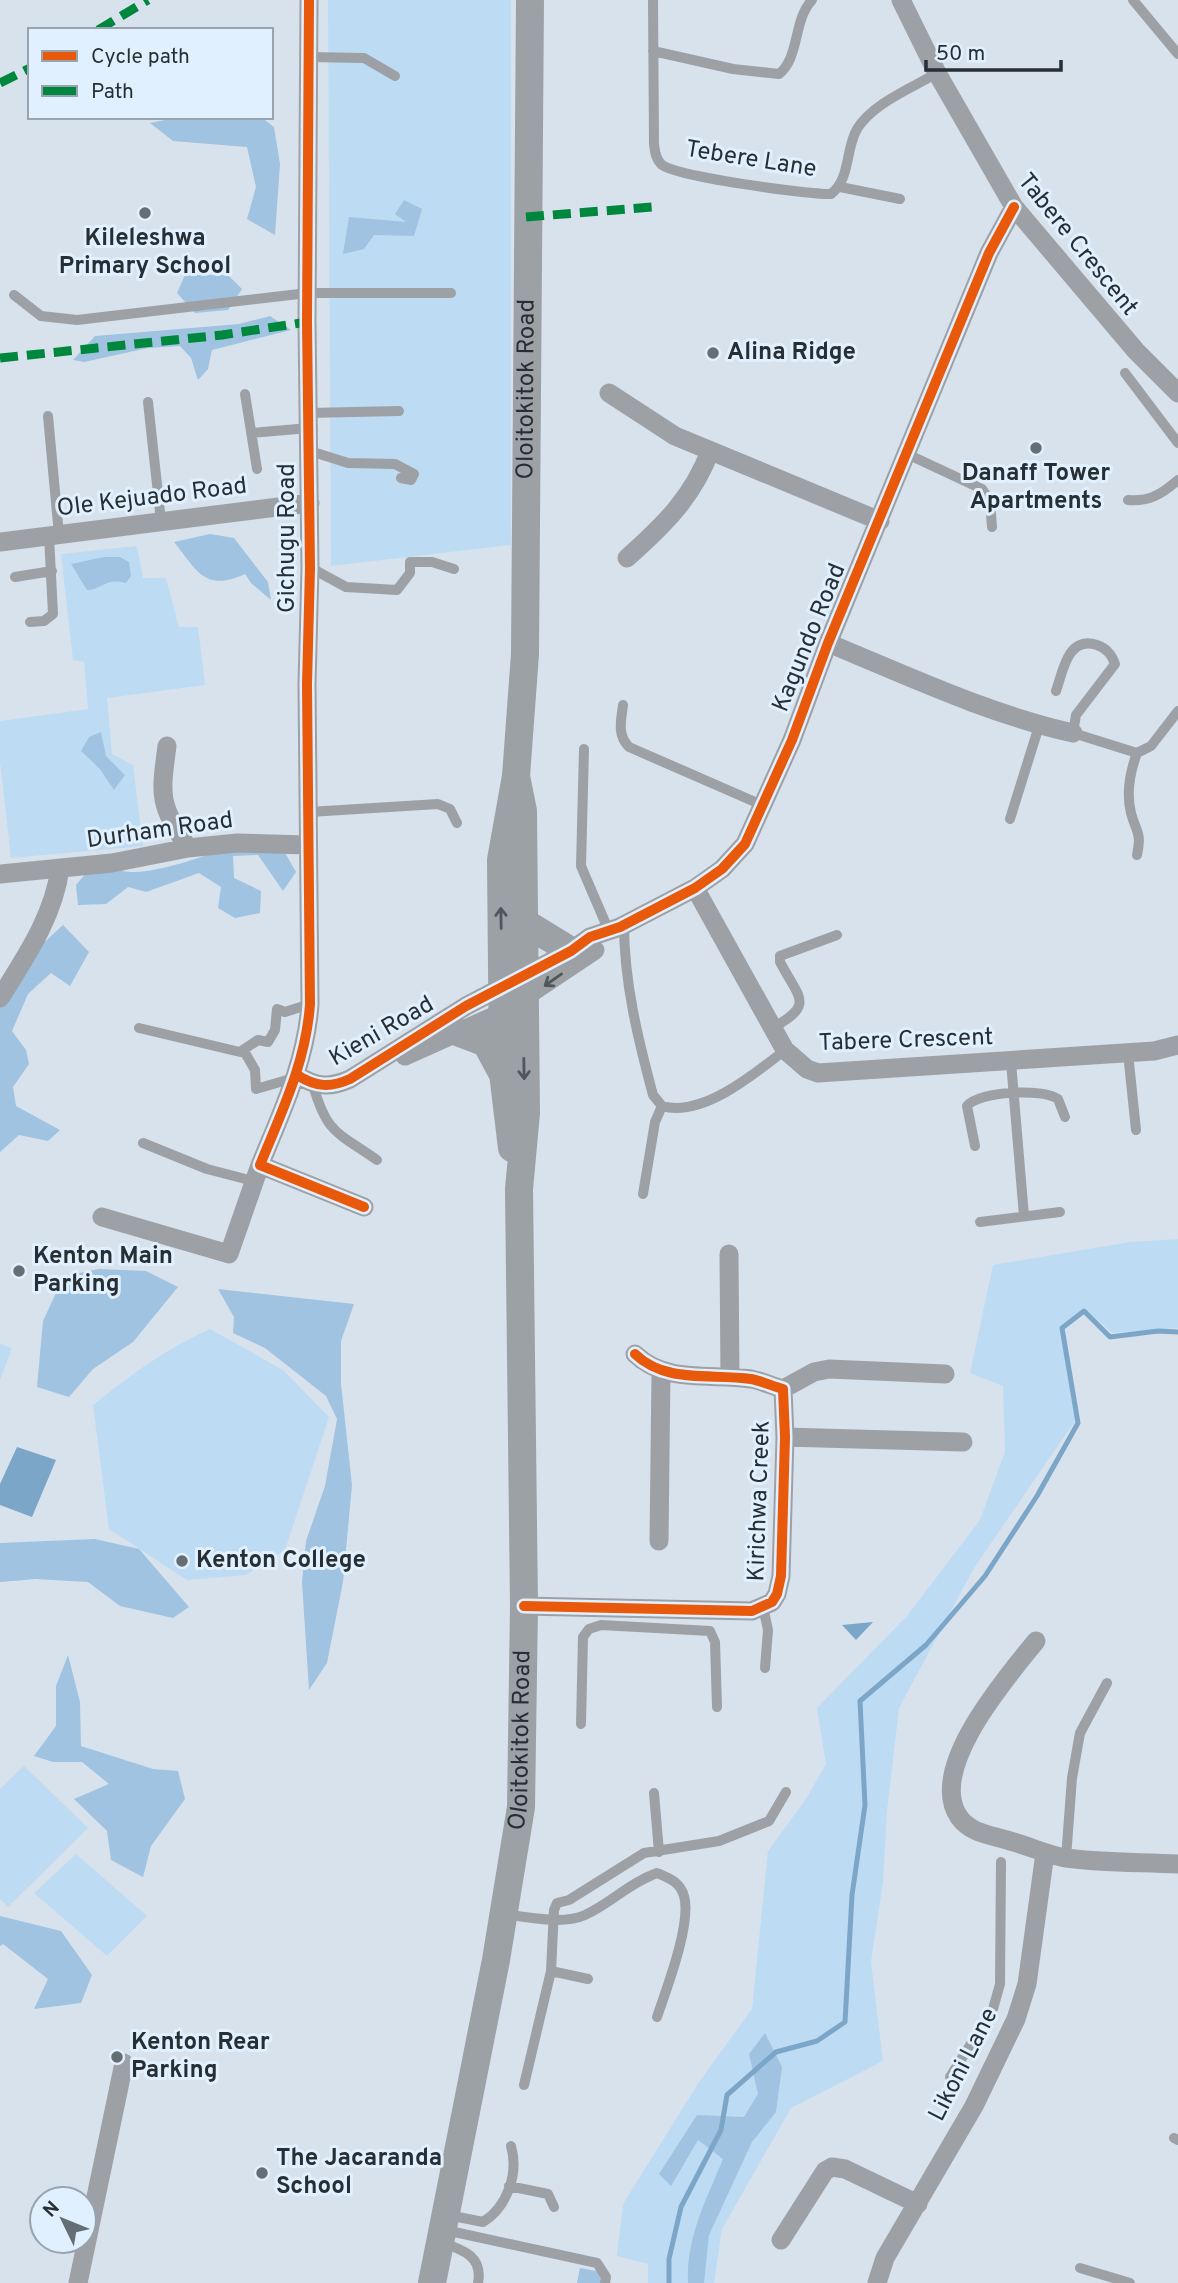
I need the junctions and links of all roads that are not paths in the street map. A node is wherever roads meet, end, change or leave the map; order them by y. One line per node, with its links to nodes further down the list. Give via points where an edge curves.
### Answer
1 (309, 0): 9 (street, Gichugu Road)
2 (530, 0): 56 (main road, Oloitokitok Road, via 525,654)
3 (653, 0): 7 (lane, Tebere Lane)
4 (812, 0): 7 (lane, via 779,74)
5 (901, 0): 10 (street, Tabere Crescent)
6 (1133, 0): 8 (lane)
7 (653, 51): 12 (lane, Tebere Lane, via 654,144 660,163 722,181 821,194)
8 (1178, 54)
9 (310, 57): 11 (lane, via 363,58); 15 (street, Gichugu Road)
10 (937, 73): 12 (lane, Tebere Lane, via 883,105 859,127); 14 (street, Tabere Crescent)
11 (395, 76)
12 (840, 187): 13 (lane)
13 (900, 199)
14 (1014, 207): 20 (street, Tabere Crescent, via 1126,341); 30 (street, Kagundo Road, via 989,253)
15 (308, 293): 16 (lane); 17 (lane, via 77,320 41,316); 25 (street, Gichugu Road)
16 (451, 293)
17 (14, 295)
18 (1125, 373): 27 (lane)
19 (610, 393): 29 (street, via 675,436)
20 (1178, 393)
21 (245, 394): 26 (lane)
22 (148, 402): 36 (lane)
23 (399, 411): 25 (lane)
24 (48, 416): 39 (lane)
25 (309, 421): 26 (lane); 28 (street, Gichugu Road)
26 (251, 433): 31 (lane)
27 (1178, 443)
28 (310, 451): 32 (lane, via 348,463 395,464 414,474 411,480); 35 (street, Gichugu Road)
29 (710, 451): 37 (street); 41 (street, via 683,504)
30 (907, 454): 37 (street, Kagundo Road); 38 (lane, via 982,489 990,501)
31 (257, 468)
32 (401, 478)
33 (1178, 480): 34 (lane, via 1155,497)
34 (1128, 500)
35 (310, 503): 36 (street, Ole Kejuado Road); 42 (street, Gichugu Road)
36 (161, 521): 39 (street, Ole Kejuado Road)
37 (880, 521): 47 (street, Kagundo Road)
38 (992, 527)
39 (54, 535): 40 (street, Ole Kejuado Road); 44 (lane)
40 (0, 542)
41 (627, 558)
42 (310, 568): 43 (lane, via 346,587 397,590 410,573 410,562); 58 (street, Gichugu Road)
43 (454, 569)
44 (52, 571): 45 (lane); 46 (lane, via 53,614 44,621)
45 (15, 577)
46 (30, 622)
47 (828, 643): 51 (street); 57 (street, Kagundo Road)
48 (1056, 691): 52 (lane, via 1067,659 1079,643 1096,645 1112,656 1113,669 1076,715)
49 (622, 705): 57 (lane, via 620,727 629,747)
50 (1178, 711): 55 (lane, via 1151,746)
51 (1039, 726): 52 (street); 59 (lane)
52 (1073, 733): 55 (lane)
53 (167, 746): 62 (street, via 163,803)
54 (584, 749): 68 (lane, via 583,877)
55 (1137, 753): 63 (lane, via 1128,785 1130,810 1141,834)
56 (516, 776): 67 (main road, Oloitokitok Road, via 523,811); 71 (main road, Oloitokitok Road, one-way to 56, via 501,860)
57 (762, 806): 66 (street, Kagundo Road, via 745,844 722,869)
58 (309, 812): 60 (lane, via 439,804 450,809); 61 (street, Gichugu Road)
59 (1010, 819)
60 (457, 823)
61 (308, 845): 62 (street, Durham Road, via 237,843); 73 (street, Gichugu Road)
62 (188, 848): 64 (street, Durham Road)
63 (1138, 855)
64 (60, 869): 65 (street, Durham Road); 72 (street, Durham Road, via 42,926)
65 (0, 874)
66 (695, 888): 68 (street, Kagundo Road); 75 (street, Tabere Crescent)
67 (522, 921): 70 (main road); 71 (main road, Oloitokitok Road)
68 (617, 927): 70 (street, Kagundo Road); 71 (street, Kagundo Road, one-way to 71, via 613,937); 86 (lane, via 653,1095)
69 (837, 935): 75 (lane, via 780,956 801,1000 793,1016)
70 (571, 951): 71 (street, Kagundo Road)
71 (513, 994): 76 (street, Kieni Road); 82 (street, Kieni Road); 83 (main road, Oloitokitok Road); 93 (main road, Oloitokitok Road, one-way to 93, via 526,1113)
72 (0, 998)
73 (310, 1004): 79 (lane, via 285,1012 277,1009 275,1030 268,1042 258,1040); 84 (street, Gichugu Road)
74 (139, 1028): 79 (lane)
75 (771, 1029): 78 (street, Tabere Crescent)
76 (457, 1032): 82 (street, Kieni Road); 83 (main road, via 486,1043)
77 (1178, 1045): 80 (street, Tabere Crescent)
78 (785, 1050): 81 (street, Tabere Crescent, via 818,1073); 86 (lane, via 732,1091 683,1107)
79 (244, 1051): 84 (lane, via 255,1070 257,1089)
80 (1128, 1053): 81 (street, Tabere Crescent); 88 (lane)
81 (1011, 1062): 85 (lane)
82 (374, 1065): 84 (street, Kieni Road, via 339,1084)
83 (503, 1073): 93 (main road, Oloitokitok Road)
84 (305, 1080): 91 (lane, via 330,1128); 92 (street)
85 (1013, 1093): 87 (lane, via 1054,1096); 90 (lane, via 980,1097 968,1104); 97 (lane)
86 (662, 1106): 94 (lane)
87 (1065, 1116)
88 (1136, 1130)
89 (143, 1143): 92 (lane, via 207,1169)
90 (975, 1146)
91 (377, 1160)
92 (256, 1173): 95 (street); 98 (street, via 229,1254)
93 (519, 1189): 109 (main road, Oloitokitok Road)
94 (643, 1194)
95 (364, 1207)
96 (1060, 1212): 97 (lane)
97 (1024, 1216): 99 (lane)
98 (102, 1217)
99 (980, 1222)
100 (729, 1254): 104 (street)
101 (635, 1354): 102 (street)
102 (661, 1372): 104 (street, Kirichwa Creek); 108 (street)
103 (945, 1374): 105 (street, via 829,1369 814,1372)
104 (730, 1377): 105 (street, Kirichwa Creek)
105 (783, 1390): 106 (street, Kirichwa Creek)
106 (785, 1437): 107 (street); 110 (street, Kirichwa Creek, via 781,1576 777,1594)
107 (963, 1442)
108 (659, 1541)
109 (524, 1606): 111 (street, Kirichwa Creek); 124 (main road, Oloitokitok Road, via 520,1807)
110 (763, 1607): 111 (street, Kirichwa Creek); 113 (lane, via 768,1630)
111 (608, 1617): 115 (lane, via 710,1631 715,1642); 116 (lane, via 583,1637)
112 (1036, 1641): 120 (street, via 983,1706 963,1743 953,1800 957,1815 976,1832)
113 (765, 1668)
114 (1107, 1684): 121 (lane, via 1080,1734)
115 (717, 1707)
116 (581, 1724)
117 (786, 1792): 119 (lane, via 769,1821 719,1841)
118 (654, 1793): 119 (lane)
119 (659, 1852): 125 (lane, via 644,1853 557,1903)
120 (1045, 1853): 121 (street); 129 (street, Likoni Lane)
121 (1066, 1857): 123 (street)
122 (1001, 1862): 128 (lane)
123 (1178, 1864)
124 (503, 1915): 125 (lane); 138 (main road, Oloitokitok Road)
125 (553, 1918): 126 (lane); 130 (lane, via 585,1915 636,1880 657,1873 675,1880 684,1896 685,1917)
126 (551, 1971): 127 (lane); 133 (lane)
127 (588, 1979)
128 (1000, 1984): 129 (lane); 132 (lane, via 993,2009)
129 (1027, 1984): 136 (street, Likoni Lane, via 999,2057)
130 (657, 2017)
131 (124, 2063): 141 (street)
132 (950, 2077)
133 (524, 2085)
134 (511, 2146): 135 (lane)
135 (509, 2186): 137 (lane, via 548,2194); 138 (lane, via 497,2214 483,2222)
136 (919, 2204): 139 (street, via 832,2167); 145 (street, Likoni Lane, via 885,2258)
137 (554, 2207)
138 (441, 2228): 142 (main road, Oloitokitok Road); 143 (lane, via 475,2259 481,2272); 144 (lane, via 597,2263)
139 (781, 2240)
140 (1080, 2268): 146 (lane)
141 (78, 2283)
142 (432, 2283)
143 (478, 2283)
144 (605, 2283)
145 (877, 2283)
146 (1130, 2283)

